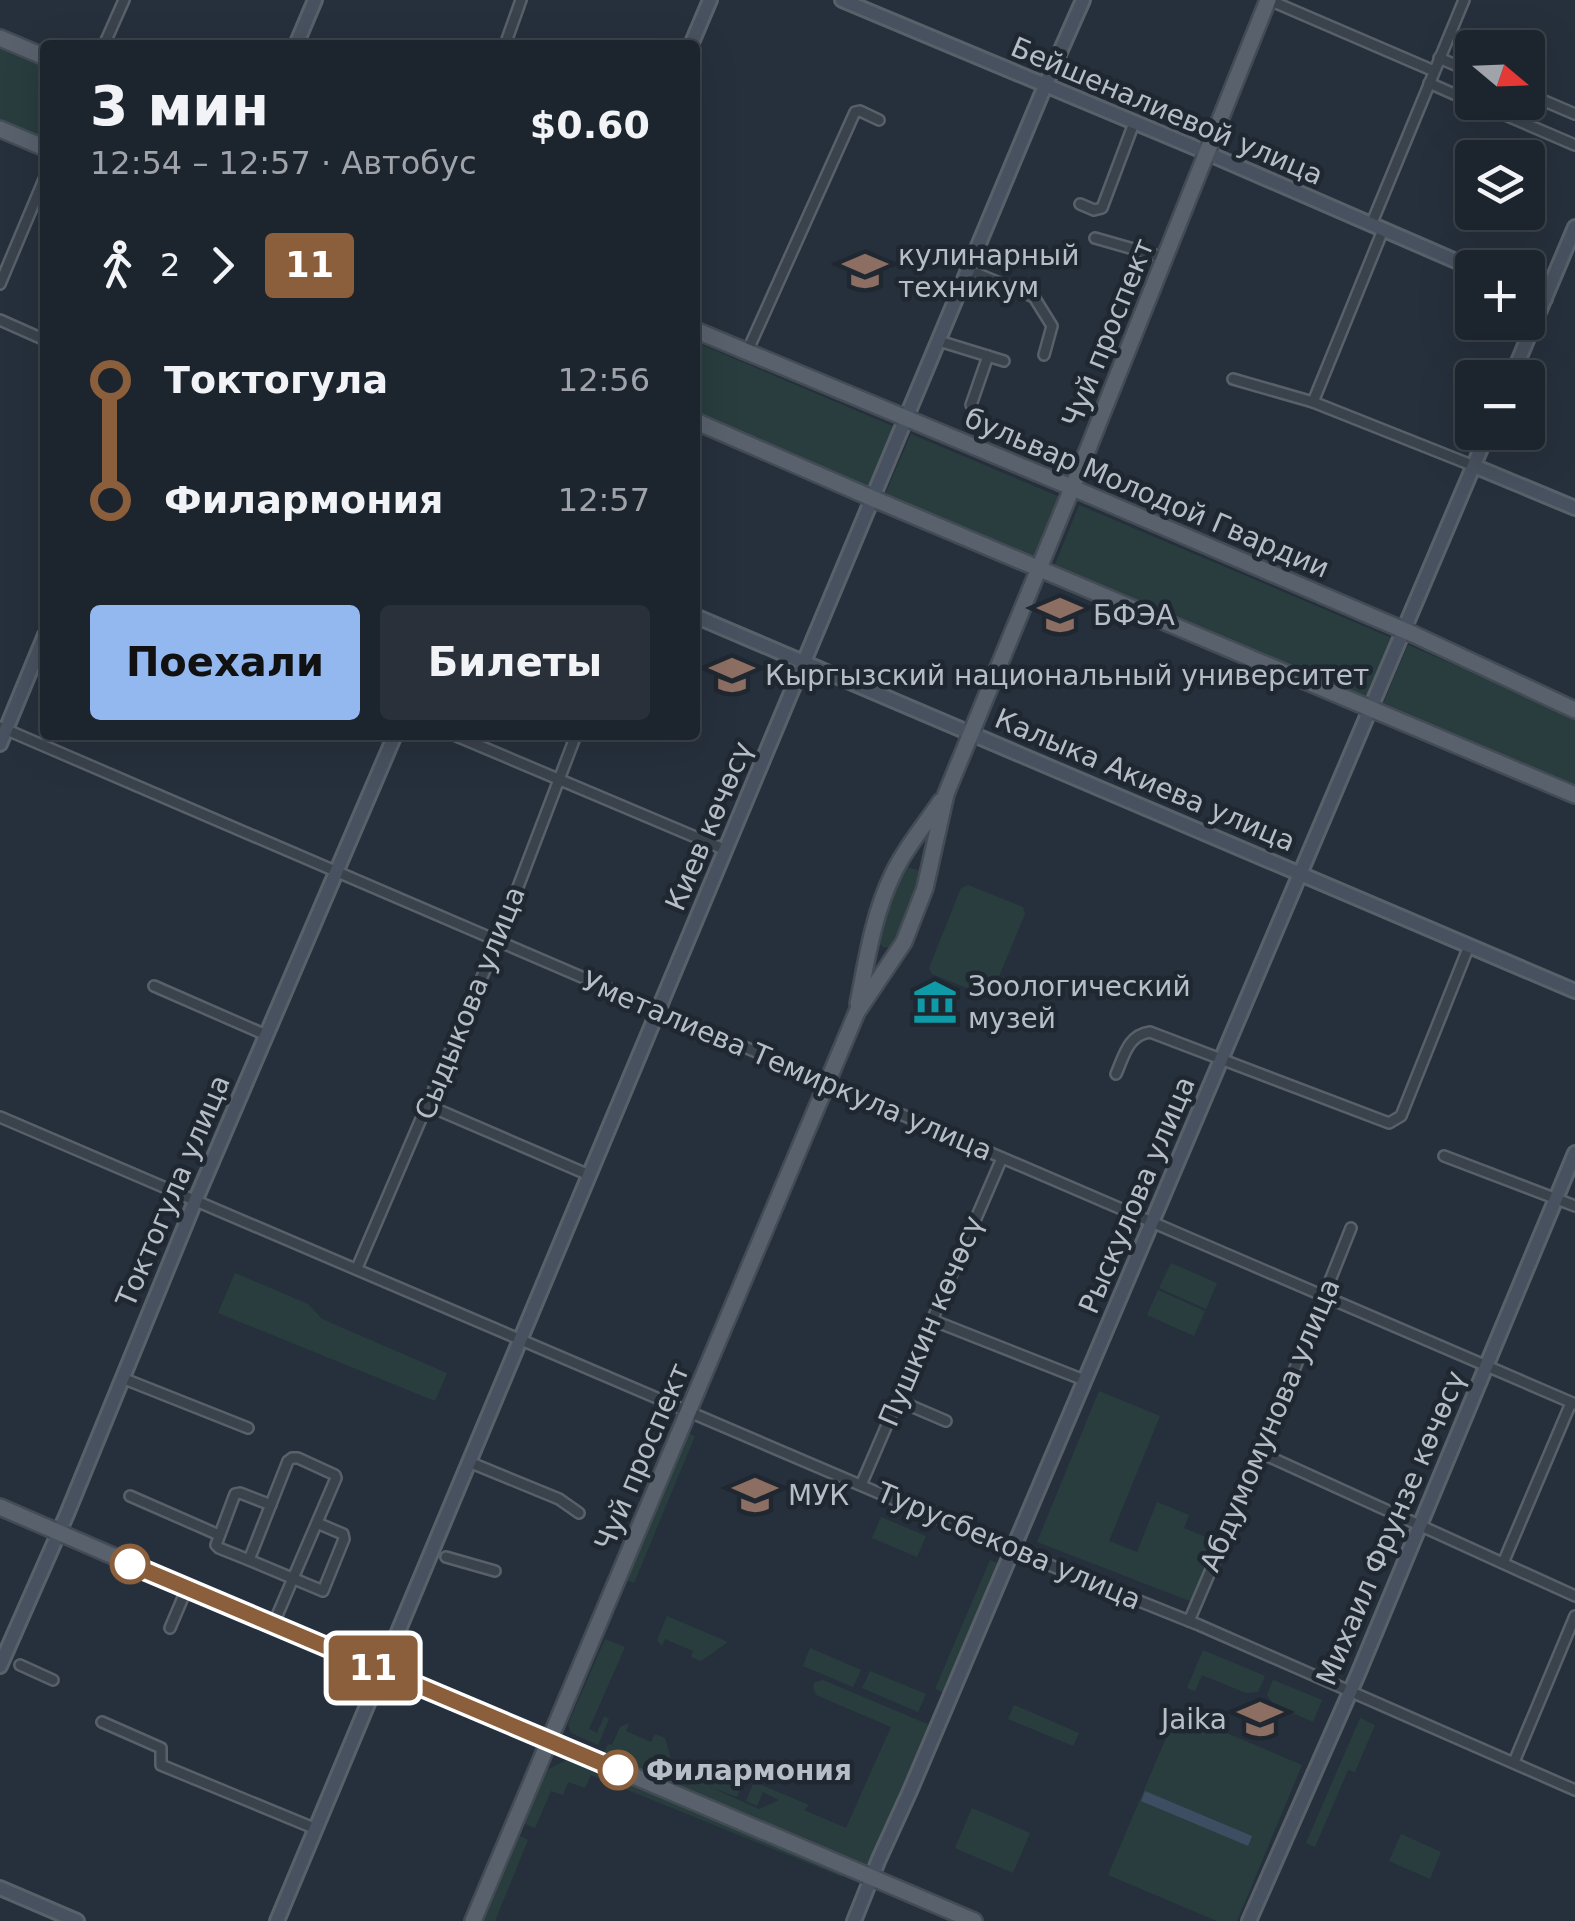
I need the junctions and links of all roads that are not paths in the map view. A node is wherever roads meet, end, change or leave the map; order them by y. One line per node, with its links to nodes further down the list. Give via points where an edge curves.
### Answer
1 (124, 0): 10 (street)
2 (315, 0): 11 (main road)
3 (521, 0): 12 (street)
4 (710, 0): 13 (main road)
5 (842, 0): 19 (main road, Бейшеналиевой улица)
6 (1083, 0): 19 (main road, Киев көчөсү)
7 (1269, 0): 17 (street); 29 (main road, Чуй проспект)
8 (1464, 0): 15 (street)
9 (0, 38): 14 (main road)
10 (106, 40)
11 (298, 40)
12 (507, 40)
13 (693, 40)
14 (40, 55)
15 (1439, 58): 16 (street); 17 (street)
16 (1455, 65)
17 (1434, 71): 18 (street)
18 (1429, 83): 20 (street); 32 (street)
19 (1045, 86): 25 (main road, Бейшеналиевой улица); 37 (main road, Киев көчөсү)
20 (1455, 94)
21 (1545, 101): 22 (street)
22 (1575, 114)
23 (879, 120): 44 (street, via 856,112)
24 (1516, 120): 27 (street)
25 (1134, 123): 29 (main road, Бейшеналиевой улица); 31 (street, via 1102,208)
26 (0, 129): 28 (main road)
27 (1575, 145)
28 (40, 146)
29 (1207, 153): 32 (main road, Бейшеналиевой улица); 35 (main road, Чуй проспект)
30 (40, 189): 38 (street)
31 (1080, 204)
32 (1377, 227): 36 (main road, Бейшеналиевой улица); 49 (street)
33 (1575, 227): 39 (main road)
34 (1094, 238): 35 (street)
35 (1165, 258): 55 (main road, Чуй проспект)
36 (1455, 261)
37 (968, 270): 43 (main road, Киев көчөсү); 45 (street, via 1037,300 1052,326)
38 (0, 284)
39 (1545, 299)
40 (0, 320): 42 (street)
41 (700, 332): 44 (main road, бульвар Молодой Гвардии)
42 (40, 338)
43 (939, 341): 46 (street); 51 (main road, Киев көчөсү)
44 (747, 352): 51 (main road, бульвар Молодой Гвардии)
45 (1044, 355)
46 (988, 356): 47 (street); 50 (street)
47 (1004, 362)
48 (1232, 379): 49 (street)
49 (1313, 402): 54 (street)
50 (970, 406)
51 (906, 419): 55 (main road, бульвар Молодой Гвардии); 56 (main road, Киев көчөсү)
52 (700, 423): 56 (main road)
53 (1481, 450): 54 (main road, Рыскулова улица)
54 (1474, 466): 57 (main road); 60 (main road, Рыскулова улица)
55 (1072, 488): 58 (main road, Чуй проспект); 60 (main road, бульвар Молодой Гвардии)
56 (874, 500): 58 (main road); 62 (main road, Киев көчөсү)
57 (1575, 508)
58 (1038, 569): 63 (main road); 66 (main road, Чуй проспект)
59 (700, 618): 62 (main road, Калыка Акиева улица)
60 (1405, 630): 63 (main road, Рыскулова улица); 64 (main road, бульвар Молодой Гвардии)
61 (40, 646): 65 (main road)
62 (805, 662): 66 (main road, Калыка Акиева улица); 74 (main road, Киев көчөсү)
63 (1372, 708): 73 (main road); 76 (main road, Рыскулова улица)
64 (1575, 710)
65 (3, 728): 70 (main road); 75 (street, Уметалиева Темиркула улица)
66 (972, 733): 72 (main road, Чуй проспект); 76 (main road, Калыка Акиева улица)
67 (392, 740): 75 (main road, Токтогула улица)
68 (465, 740): 71 (street)
69 (574, 740): 71 (street, Сыдыкова улица)
70 (0, 744)
71 (558, 781): 74 (street); 77 (street, Сыдыкова улица)
72 (946, 794): 82 (main road, Чуй проспект, via 928,876 904,942); 82 (main road, Чуй проспект, via 893,874 872,930)
73 (1575, 795)
74 (726, 850): 81 (main road, Киев көчөсү)
75 (336, 872): 77 (street, Уметалиева Темиркула улица); 83 (main road, Токтогула улица)
76 (1300, 874): 78 (main road, Калыка Акиева улица); 84 (main road, Рыскулова улица)
77 (498, 942): 81 (street, Уметалиева Темиркула улица); 87 (street, Сыдыкова улица)
78 (1468, 946): 80 (main road, Калыка Акиева улица); 84 (street, via 1401,1116 1389,1123)
79 (154, 986): 83 (street)
80 (1575, 991)
81 (660, 1010): 86 (street, Уметалиева Темиркула улица); 92 (main road, Киев көчөсү)
82 (857, 1012): 86 (main road, Чуй проспект)
83 (266, 1035): 94 (main road, Токтогула улица)
84 (1222, 1059): 85 (street, via 1150,1032 1130,1042); 96 (main road, Рыскулова улица)
85 (1116, 1074)
86 (827, 1082): 91 (street, Уметалиева Темиркула улица); 107 (main road, Чуй проспект)
87 (428, 1106): 92 (street); 98 (street, Сыдыкова улица)
88 (0, 1116): 94 (street, Турусбекова улица)
89 (1575, 1153): 93 (main road, Михаил Фрунзе көчөсү)
90 (1444, 1156): 93 (street)
91 (1002, 1158): 96 (street, Уметалиева Темиркула улица); 100 (street, Пушкин көчөсү)
92 (589, 1176): 101 (main road, Киев көчөсү)
93 (1556, 1198): 95 (street); 102 (main road, Михаил Фрунзе көчөсү)
94 (196, 1199): 98 (street, Турусбекова улица); 103 (main road, Токтогула улица)
95 (1575, 1206)
96 (1152, 1222): 99 (street, Уметалиева Темиркула улица); 104 (main road, Рыскулова улица)
97 (1350, 1228): 99 (street, Абдумомунова улица)
98 (357, 1268): 101 (street, Турусбекова улица)
99 (1325, 1295): 102 (street, Уметалиева Темиркула улица); 110 (street, Абдумомунова улица)
100 (932, 1320): 104 (street); 105 (street, Пушкин көчөсү)
101 (521, 1338): 107 (street, Турусбекова улица); 111 (main road, Киев көчөсү)
102 (1486, 1366): 106 (street, Уметалиева Темиркула улица); 118 (main road, Михаил Фрунзе көчөсү)
103 (122, 1378): 109 (street); 119 (main road, Токтогула улица)
104 (1084, 1380): 121 (main road, Рыскулова улица)
105 (897, 1400): 108 (street); 112 (street, Пушкин көчөсү)
106 (1573, 1404): 124 (street)
107 (688, 1412): 112 (street, Турусбекова улица); 139 (main road, Чуй проспект)
108 (946, 1421)
109 (248, 1428)
110 (1261, 1453): 118 (street); 130 (street, Абдумомунова улица)
111 (469, 1462): 116 (street); 135 (main road, Киев көчөсү)
112 (861, 1485): 121 (street, Турусбекова улица)
113 (130, 1496): 120 (street)
114 (271, 1505): 117 (street, via 288,1461 298,1458 336,1478); 120 (street, via 235,1494); 123 (street)
115 (0, 1507): 119 (main road)
116 (579, 1512)
117 (316, 1523): 126 (street); 126 (street, via 344,1539 325,1588)
118 (1419, 1525): 124 (street); 137 (main road, Михаил Фрунзе көчөсү)
119 (59, 1532): 127 (main road); 133 (main road, Токтогула улица)
120 (219, 1535): 123 (street, via 219,1548)
121 (1012, 1550): 130 (street, Турусбекова улица); 143 (main road, Рыскулова улица)
122 (446, 1557): 125 (street)
123 (249, 1560): 126 (street)
124 (1503, 1563): 128 (street)
125 (495, 1571)
126 (293, 1579): 131 (street)
127 (187, 1588): 131 (main road); 132 (street)
128 (1575, 1596)
129 (1575, 1616): 140 (street)
130 (1188, 1621): 137 (street, Турусбекова улица)
131 (273, 1625): 135 (main road)
132 (170, 1628)
133 (0, 1666)
134 (20, 1666): 136 (street)
135 (380, 1672): 139 (main road); 142 (main road, Киев көчөсү)
136 (53, 1680)
137 (1350, 1690): 140 (street, Турусбекова улица); 150 (main road, Михаил Фрунзе көчөсү)
138 (102, 1722): 142 (street, via 161,1748 160,1764)
139 (549, 1740): 143 (main road); 147 (main road, Чуй проспект)
140 (1514, 1762): 141 (street, Турусбекова улица)
141 (1575, 1790)
142 (316, 1829): 146 (main road, Киев көчөсү)
143 (872, 1878): 148 (main road, Рыскулова улица); 149 (main road)
144 (0, 1888): 145 (main road)
145 (77, 1921)
146 (277, 1921)
147 (473, 1921)
148 (854, 1921)
149 (974, 1921)
150 (1249, 1921)

